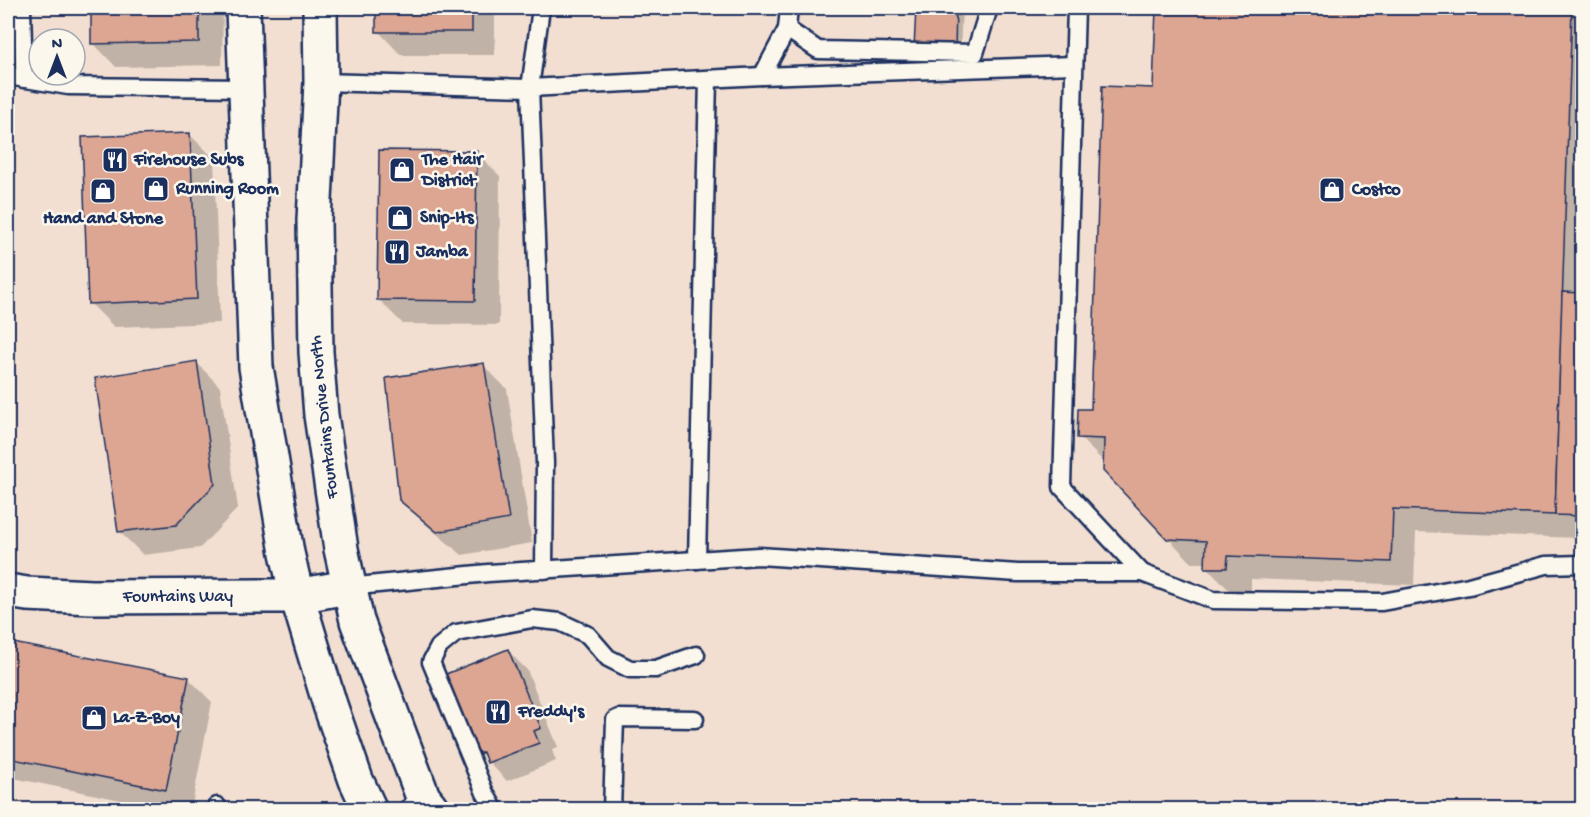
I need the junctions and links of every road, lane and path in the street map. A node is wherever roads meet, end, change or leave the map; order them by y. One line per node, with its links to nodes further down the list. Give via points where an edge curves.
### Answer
1 (22, 8): 11 (lane)
2 (243, 8): 14 (street)
3 (320, 8): 13 (street, Fountains Drive North)
4 (541, 8): 15 (lane)
5 (789, 8): 8 (lane)
6 (989, 8): 8 (lane, via 975,53 818,50)
7 (1076, 8): 9 (lane)
8 (787, 29): 10 (lane)
9 (1074, 65): 10 (lane); 19 (lane, via 1062,487)
10 (762, 76): 12 (lane)
11 (16, 78): 14 (lane, via 68,86)
12 (708, 78): 15 (lane); 16 (lane)
13 (321, 82): 15 (lane); 20 (street, Fountains Drive North, via 314,220 316,352 321,415)
14 (245, 87): 22 (street, via 256,367)
15 (530, 87): 18 (lane, via 545,463)
16 (697, 560): 18 (lane); 19 (lane, via 759,556 1018,573)
17 (1582, 564): 19 (lane, via 1546,565 1469,586 1382,602 1213,600)
18 (544, 570): 20 (lane)
19 (1142, 573)
20 (348, 587): 22 (street, Fountains Way); 25 (street, Fountains Drive North)
21 (8, 591): 22 (street, Fountains Way, via 92,597)
22 (297, 596): 26 (street, via 330,705)
23 (696, 655): 27 (lane, via 656,669 630,669 608,658 588,636 560,622 532,619 456,633 439,647 431,662)
24 (695, 719): 28 (lane, via 615,720)
25 (421, 805)
26 (370, 810)
27 (495, 810)
28 (612, 810)

